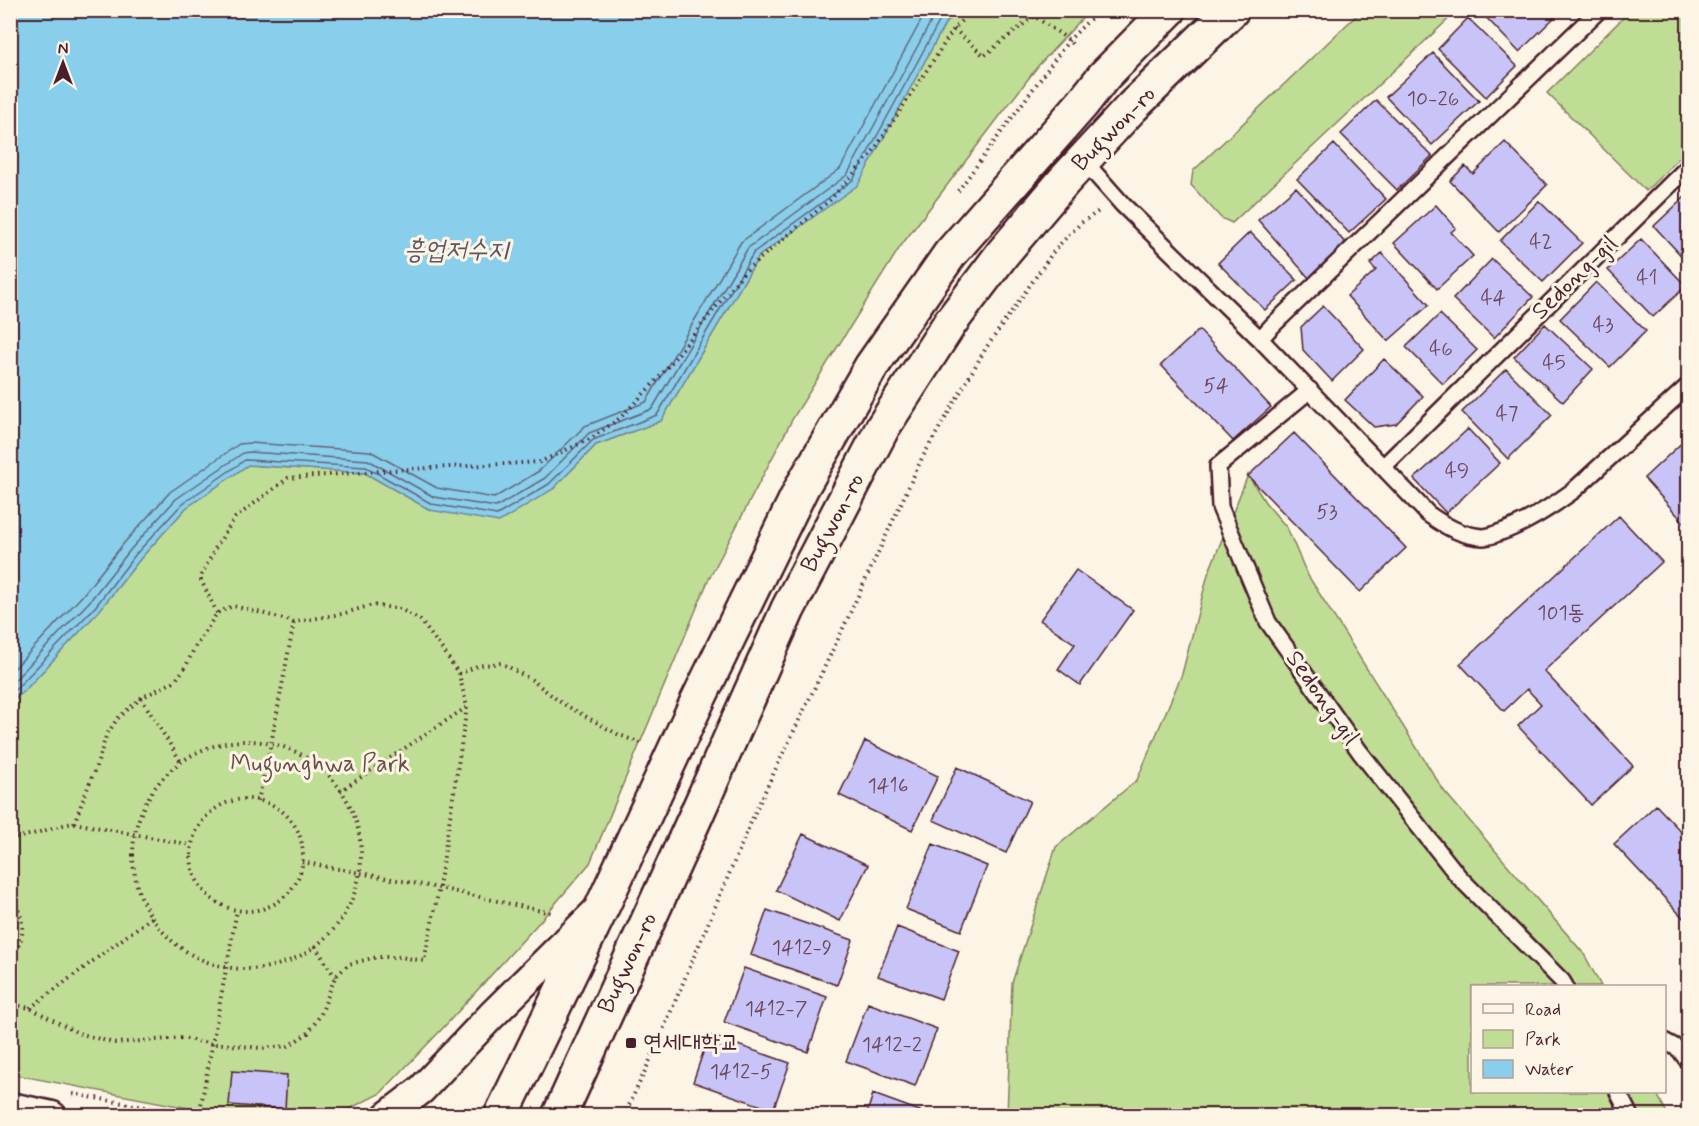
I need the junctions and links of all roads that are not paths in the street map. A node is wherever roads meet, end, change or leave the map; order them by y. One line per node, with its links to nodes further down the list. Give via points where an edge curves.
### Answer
1 (1169, 10): 4 (main road, Bugwon-ro)
2 (1232, 10): 5 (main road, Bugwon-ro, via 1132,107)
3 (1599, 10): 7 (lane)
4 (1082, 104): 5 (main road); 11 (main road, Bugwon-ro, via 950,254 871,368 802,488)
5 (1084, 161): 7 (lane, via 1123,205); 20 (main road, Bugwon-ro, via 1003,254 950,323 883,427 788,609)
6 (1689, 167): 10 (lane, Sedong-gil)
7 (1260, 339): 9 (lane)
8 (1689, 386): 10 (lane, via 1574,491 1538,515 1486,537 1466,535 1428,514)
9 (1310, 390): 10 (lane); 12 (lane, Sedong-gil, via 1218,466 1220,507 1228,527 1269,622 1360,752 1459,877)
10 (1383, 467)
11 (603, 906): 18 (street, via 421,1090); 19 (main road, Bugwon-ro)
12 (1566, 985)
13 (1666, 1042): 14 (lane)
14 (1689, 1061)
15 (1618, 1093): 21 (lane)
16 (60, 1104): 17 (street)
17 (10, 1107)
18 (387, 1116)
19 (501, 1116)
20 (559, 1116)
21 (1630, 1116)

